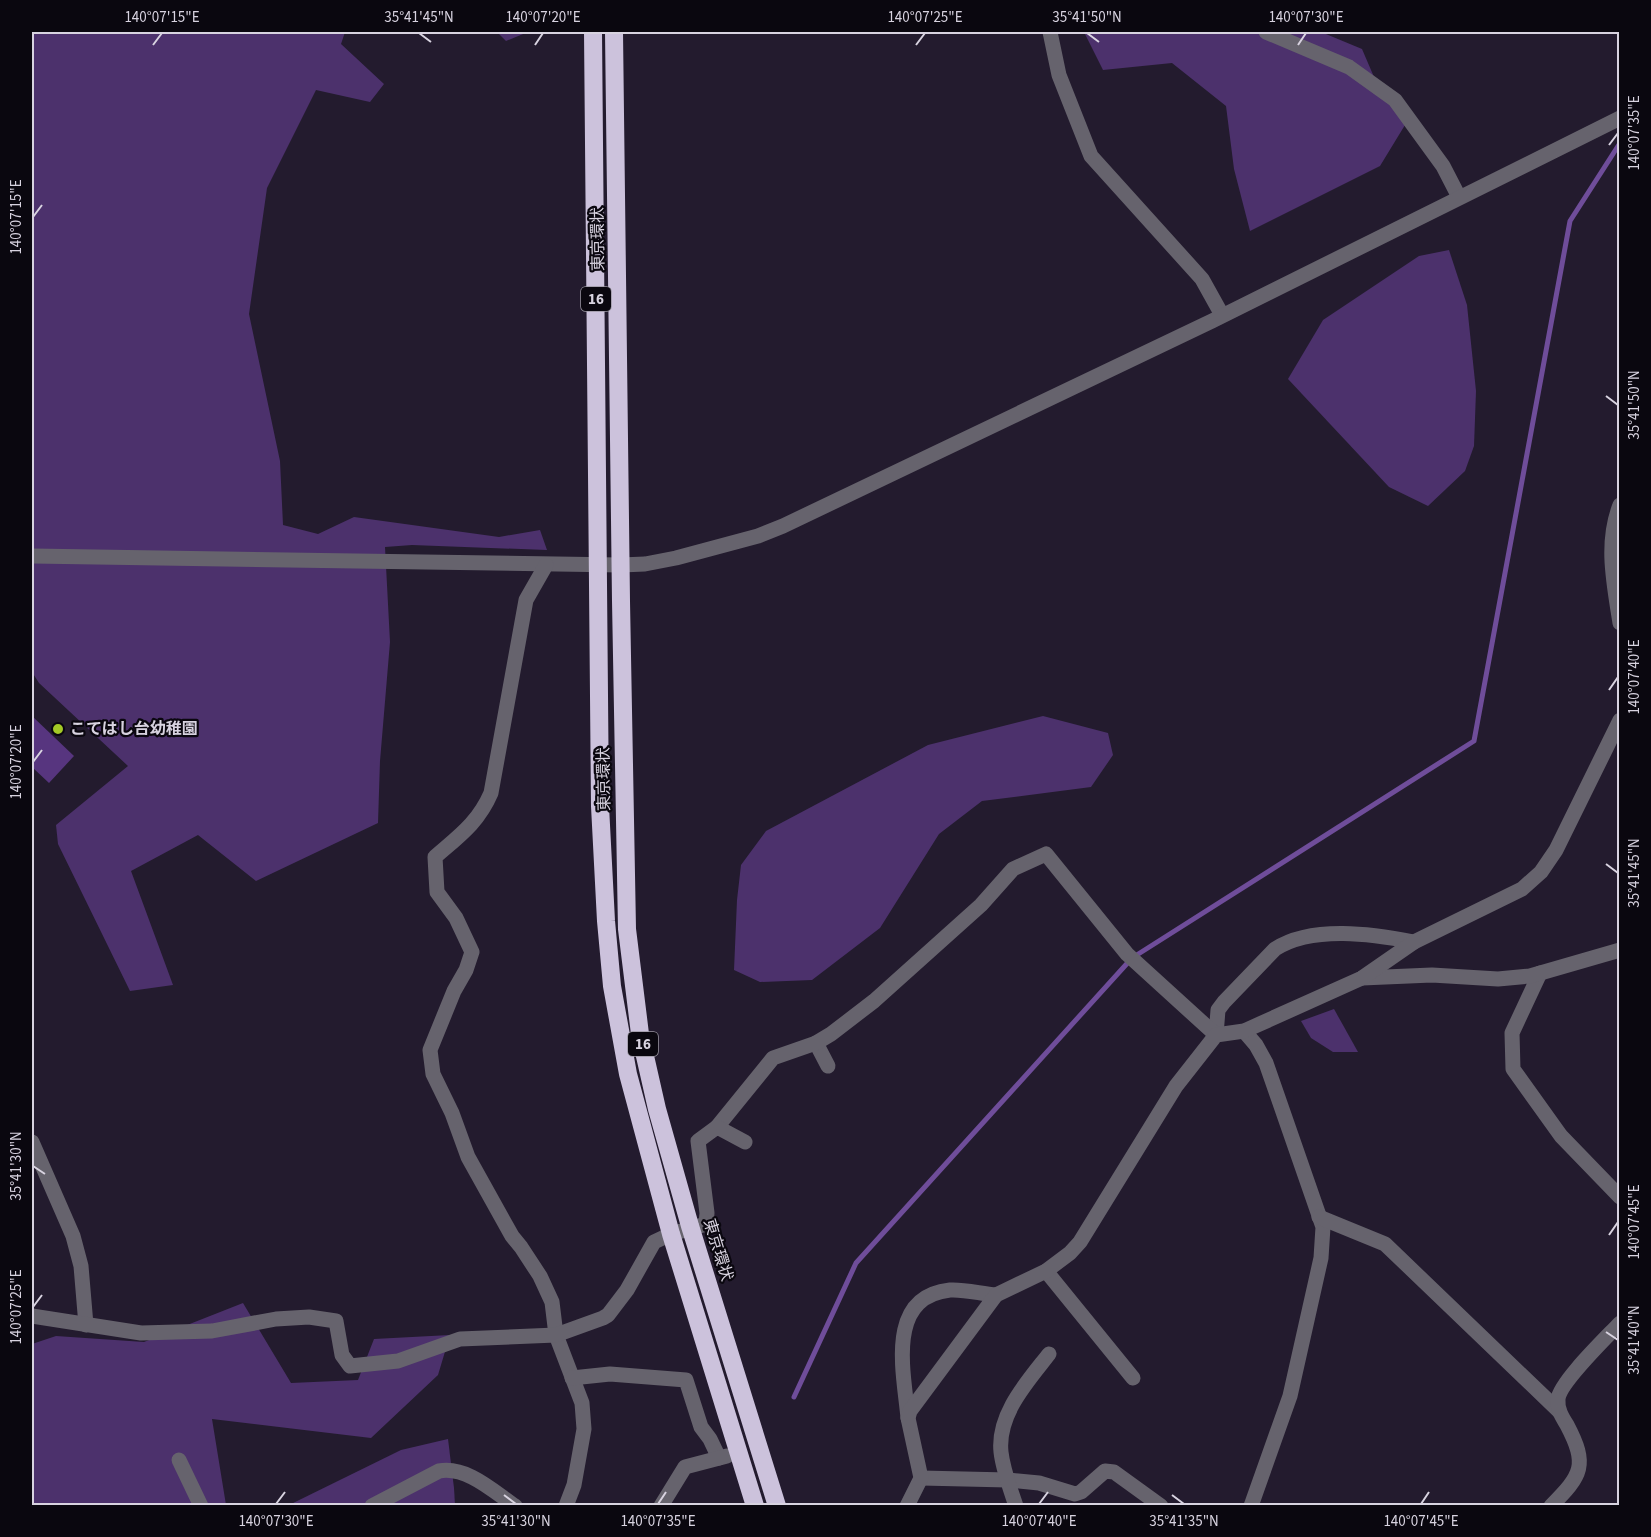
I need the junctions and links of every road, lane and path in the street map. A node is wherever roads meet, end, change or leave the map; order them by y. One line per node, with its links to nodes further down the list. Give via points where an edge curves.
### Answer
1 (593, 32): 12 (highway, 東京環状 / 16)
2 (614, 32): 11 (highway, 東京環状 / 16)
3 (1050, 32): 7 (street, via 1059,75 1091,156 1202,279)
4 (1266, 32): 6 (street, via 1349,67 1395,100 1443,166)
5 (1620, 118): 6 (street)
6 (1459, 197): 7 (street)
7 (1222, 315): 11 (street, via 775,529 676,558)
8 (1620, 505): 13 (street, via 1612,540)
9 (32, 556): 10 (street)
10 (546, 565): 12 (street); 35 (street, via 526,600 491,793 472,825 435,856 437,892 456,918 472,951 430,1050 433,1074 468,1157 552,1302)
11 (621, 565): 12 (street); 28 (highway, 東京環状 / 16, via 627,929 643,1045)
12 (599, 566): 29 (highway, 東京環状 / 16, via 600,806 612,986 628,1074)
13 (1620, 623)
14 (1618, 728): 15 (street, via 1542,872 1522,889)
15 (1414, 942): 18 (street); 20 (street, via 1370,934 1324,935 1281,945 1218,1010)
16 (1620, 950): 17 (street)
17 (1540, 973): 18 (street, via 1498,979 1432,975); 26 (street, via 1512,1033 1513,1069 1561,1137)
18 (1362, 978): 19 (street)
19 (1244, 1031): 20 (street); 27 (street, via 1266,1063)
20 (1216, 1035): 21 (street, via 1132,959 1046,854 1013,869 981,905 874,1001); 30 (street, via 1176,1086 1080,1242)
21 (816, 1043): 22 (street); 23 (street, via 773,1058)
22 (828, 1066)
23 (717, 1127): 25 (street); 28 (street, via 698,1141 707,1213 706,1224)
24 (32, 1142): 34 (street, via 73,1236 81,1266)
25 (745, 1142)
26 (1620, 1197)
27 (1319, 1216): 39 (street, via 1385,1244); 56 (street, via 1323,1227 1321,1258 1311,1308 1290,1396)
28 (691, 1229): 29 (street); 53 (highway, 東京環状 / 16)
29 (671, 1234): 35 (street, via 654,1242 608,1315); 41 (highway, 東京環状 / 16)
30 (1046, 1270): 31 (street); 38 (street)
31 (996, 1295): 40 (street); 40 (street, via 951,1290 928,1295 907,1317 902,1341)
32 (32, 1316): 34 (street)
33 (1620, 1323): 39 (street, via 1564,1384 1558,1398)
34 (86, 1326): 35 (street, via 141,1333 212,1331 276,1319 309,1317 336,1321 342,1355 350,1366 398,1361 460,1340)
35 (556, 1335): 37 (street)
36 (1049, 1354): 45 (street, via 1011,1407 1002,1433 1001,1451)
37 (572, 1378): 42 (street, via 610,1374 686,1380 701,1427); 50 (street, via 582,1403 584,1429 574,1485)
38 (1133, 1378)
39 (1559, 1411): 57 (street, via 1580,1454 1579,1470 1572,1485)
40 (908, 1418): 44 (street)
41 (739, 1452): 42 (street); 52 (highway, 東京環状 / 16)
42 (719, 1458): 51 (street, via 685,1467)
43 (179, 1460): 47 (street)
44 (921, 1478): 45 (street); 46 (street)
45 (1008, 1480): 54 (street); 55 (street, via 1039,1483 1075,1494 1105,1471 1114,1472)
46 (912, 1502)
47 (201, 1506)
48 (372, 1506): 49 (street, via 439,1470 448,1469 463,1472)
49 (515, 1506)
50 (566, 1506)
51 (662, 1506)
52 (755, 1506)
53 (777, 1506)
54 (1016, 1506)
55 (1161, 1506)
56 (1251, 1506)
57 (1551, 1506)

